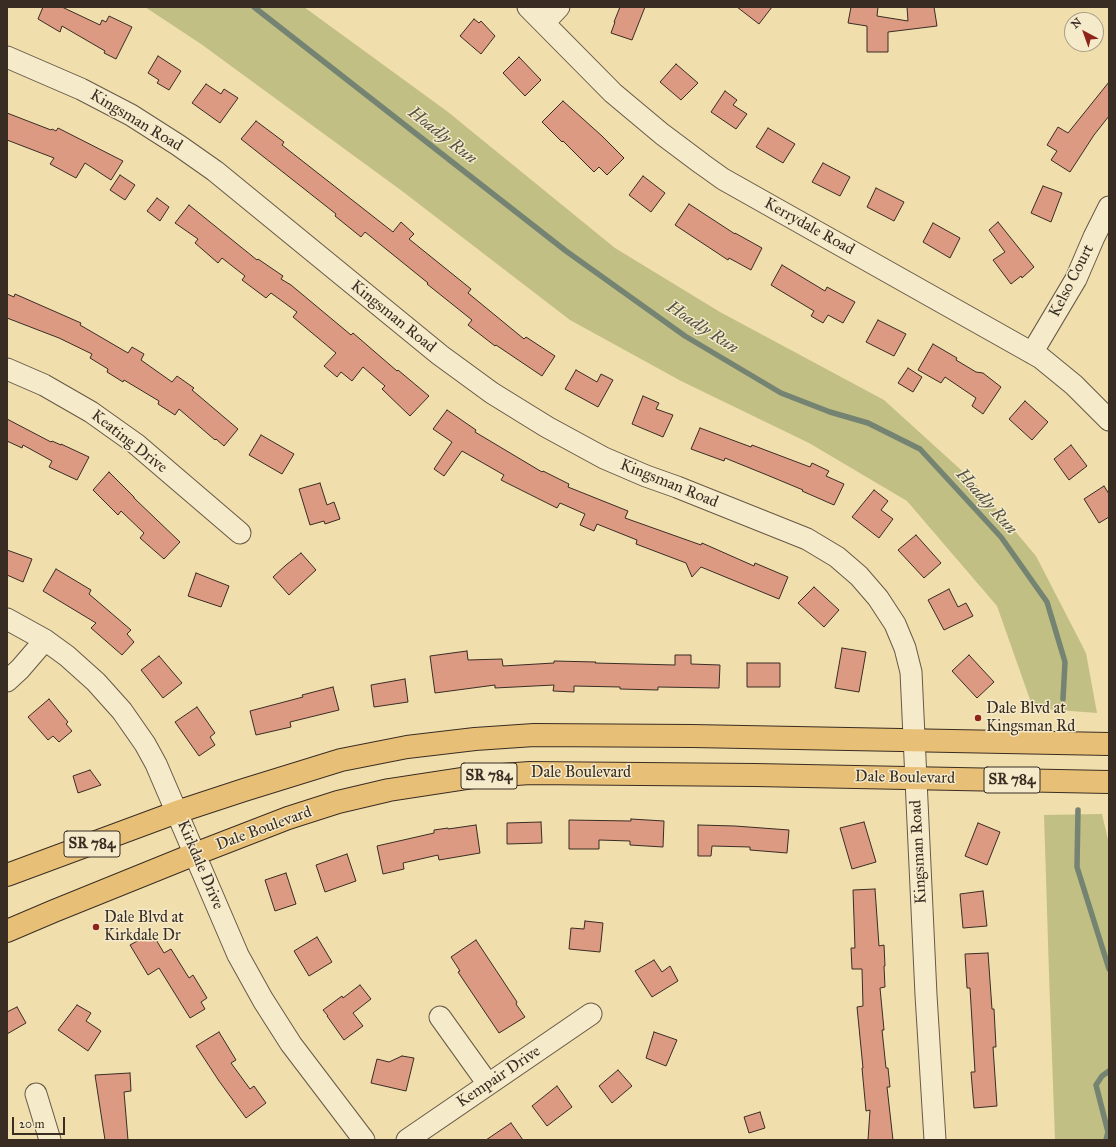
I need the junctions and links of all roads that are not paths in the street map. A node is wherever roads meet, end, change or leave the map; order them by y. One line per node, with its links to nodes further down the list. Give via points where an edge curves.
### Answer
1 (528, 7): 3 (street, Kerrydale Road)
2 (559, 7): 3 (street)
3 (544, 23): 6 (street, Kerrydale Road, via 613,93 662,134 723,179)
4 (7, 57): 13 (street, Kingsman Road, via 87,92 131,115 178,145 221,176 440,355 492,393 547,427 604,458 807,539 837,557 859,576 895,624 911,672)
5 (1109, 206): 6 (street, Kelso Court, via 1076,279)
6 (1032, 353): 8 (street, Kerrydale Road, via 1074,385)
7 (7, 369): 9 (street, Keating Drive, via 44,385 91,412 136,444)
8 (1109, 420)
9 (240, 533)
10 (7, 619): 11 (street, Kirkdale Drive)
11 (45, 640): 12 (street); 17 (street, Kirkdale Drive, via 96,682 122,712 156,764)
12 (7, 681)
13 (914, 740): 14 (main road, SR 784); 15 (street, Kingsman Road); 17 (main road, SR 784, via 692,736 475,739 407,747 341,760)
14 (1109, 744)
15 (915, 778): 16 (main road, Dale Boulevard / SR 784); 18 (main road, Dale Boulevard / SR 784, via 530,772 474,777 388,790 338,802 288,818); 28 (street, Kingsman Road)
16 (1109, 782)
17 (177, 812): 18 (street, Kirkdale Drive); 19 (main road, SR 784)
18 (195, 854): 20 (main road, Dale Boulevard / SR 784); 26 (street, Kirkdale Drive, via 238,955 263,1000 291,1044)
19 (7, 875)
20 (7, 931)
21 (591, 1014): 23 (street, Kempair Drive)
22 (440, 1017): 23 (street)
23 (488, 1084): 27 (street, Kempair Drive)
24 (36, 1094): 25 (street)
25 (50, 1140)
26 (364, 1140)
27 (407, 1140)
28 (935, 1140)

